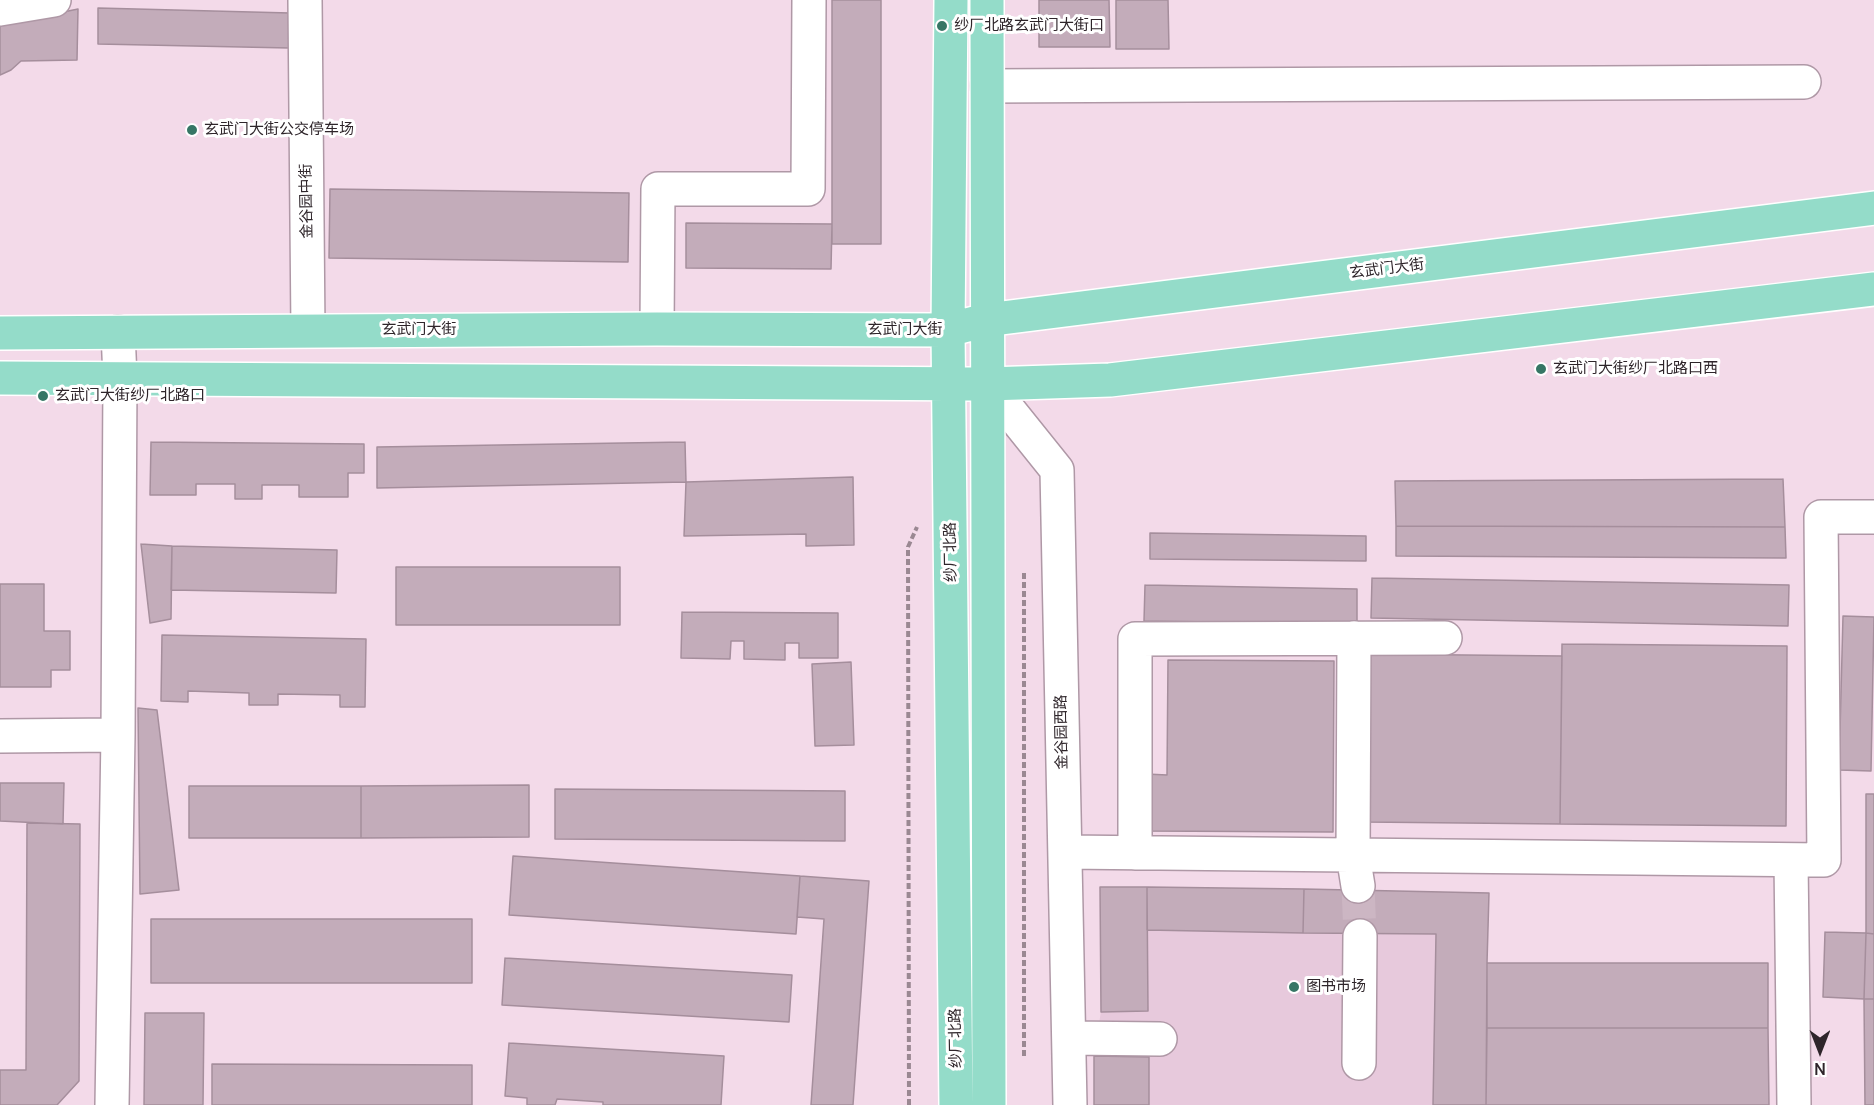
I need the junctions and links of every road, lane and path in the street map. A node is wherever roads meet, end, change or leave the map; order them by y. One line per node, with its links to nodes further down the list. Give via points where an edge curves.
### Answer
1 (54, 0): 6 (street)
2 (304, 0): 14 (street, 金谷园中街)
3 (809, 0): 12 (street, via 808,189 658,189)
4 (951, 0): 13 (main road, 纱厂北路)
5 (987, 0): 8 (main road)
6 (0, 9)
7 (1804, 82): 8 (street)
8 (987, 86): 11 (main road)
9 (1874, 208): 11 (main road, 玄武门大街)
10 (1874, 289): 20 (main road, via 1110,380)
11 (986, 320): 13 (main road, 玄武门大街); 20 (main road)
12 (657, 329): 13 (main road, 玄武门大街); 14 (main road, 玄武门大街)
13 (948, 330): 19 (main road, 纱厂北路)
14 (308, 331): 15 (main road, 玄武门大街)
15 (118, 332): 16 (main road, 玄武门大街); 18 (street)
16 (0, 333)
17 (0, 378): 18 (main road)
18 (120, 378): 19 (main road); 25 (street)
19 (949, 384): 20 (main road); 37 (main road, 纱厂北路)
20 (988, 384): 27 (street, 金谷园西路, via 1057,470); 38 (main road)
21 (1874, 517): 29 (street, via 1821,517 1824,860)
22 (917, 526): 36 (path, via 908,548)
23 (1354, 638): 24 (street); 28 (street, via 1135,639); 30 (street)
24 (1445, 638)
25 (118, 735): 26 (street); 35 (street)
26 (0, 736)
27 (1065, 852): 28 (street); 32 (street, 金谷园西路)
28 (1135, 853): 30 (street)
29 (1791, 860): 30 (street); 40 (street)
30 (1355, 871)
31 (1360, 936): 34 (street)
32 (1069, 1038): 33 (street); 39 (street, 金谷园西路)
33 (1160, 1039)
34 (1359, 1063)
35 (112, 1105)
36 (909, 1105)
37 (956, 1105)
38 (989, 1105)
39 (1070, 1105)
40 (1794, 1105)

